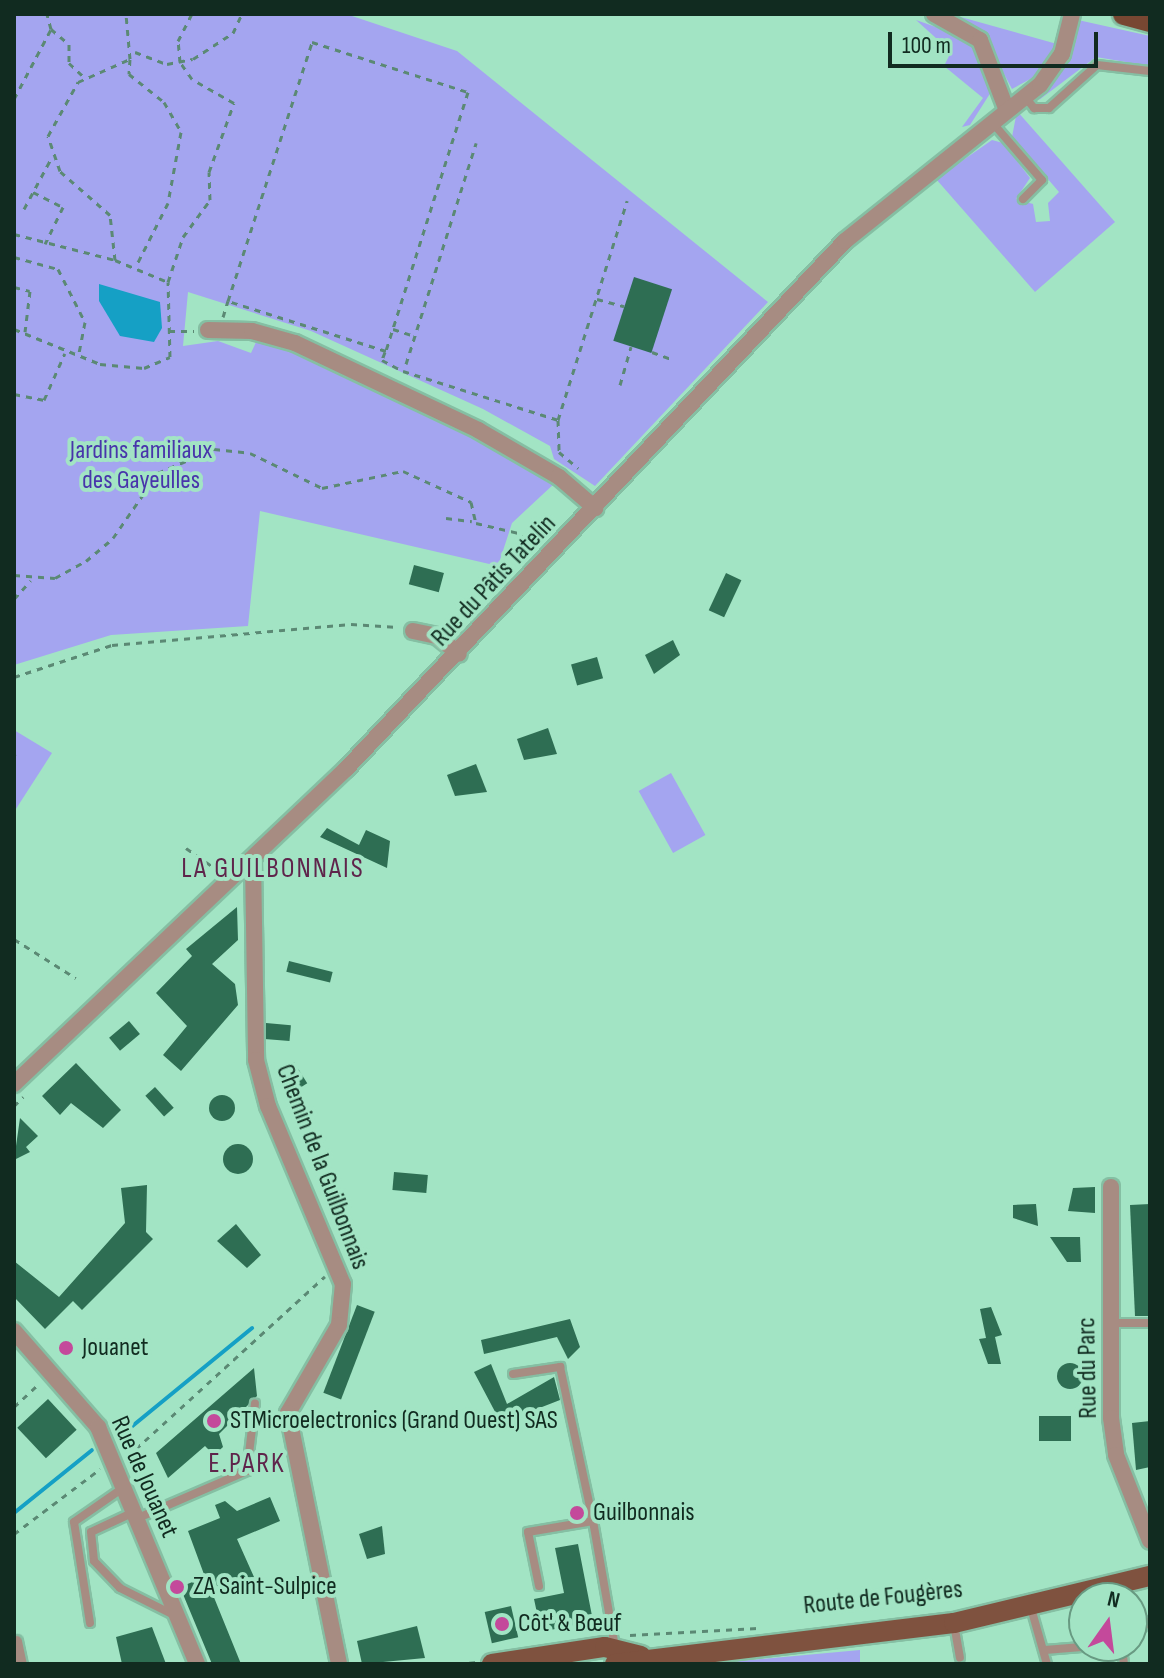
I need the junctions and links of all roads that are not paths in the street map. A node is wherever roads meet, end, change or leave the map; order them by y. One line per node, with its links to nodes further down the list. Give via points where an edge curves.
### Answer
1 (934, 14): 7 (street, via 980,40)
2 (1072, 14): 6 (street, Rue du Pâtis Tatelin, via 1050,74)
3 (1126, 14): 4 (highway)
4 (1150, 19)
5 (1150, 71): 6 (lane, via 1097,65 1042,109)
6 (1024, 96): 7 (street, Rue du Pâtis Tatelin)
7 (1006, 108): 8 (street, Rue du Pâtis Tatelin)
8 (991, 120): 9 (lane, via 1042,180); 11 (street, Rue du Pâtis Tatelin, via 845,241)
9 (1023, 199)
10 (208, 330): 11 (street, via 252,331 295,343 478,430)
11 (595, 508): 13 (street, Rue du Pâtis Tatelin)
12 (413, 631): 13 (street, via 437,636)
13 (459, 654): 14 (street, Rue du Pâtis Tatelin)
14 (253, 860): 15 (street, Rue du Pâtis Tatelin); 40 (street, Chemin de la Guilbonnais, via 256,1060 343,1284 339,1325 288,1413)
15 (14, 1084)
16 (1111, 1187): 17 (street, Rue du Parc)
17 (1111, 1323): 18 (lane); 25 (street, Rue du Parc, via 1116,1455)
18 (1150, 1323)
19 (14, 1331): 22 (street, Rue de Jouanet, via 93,1418)
20 (513, 1374): 24 (lane, via 560,1367)
21 (255, 1403): 23 (lane, via 247,1471)
22 (124, 1487): 23 (street, Rue de Jouanet); 30 (lane, via 74,1522)
23 (136, 1515): 29 (street, Rue de Jouanet); 29 (lane, via 95,1527 90,1551 120,1588)
24 (593, 1521): 27 (lane, via 528,1532); 35 (lane)
25 (1150, 1541)
26 (1150, 1576): 28 (main road)
27 (539, 1586)
28 (1031, 1608): 31 (main road); 34 (lane)
29 (176, 1616): 39 (street, Rue de Jouanet)
30 (90, 1623)
31 (954, 1623): 36 (lane); 37 (main road)
32 (16, 1641): 38 (street)
33 (1068, 1648): 34 (lane)
34 (1045, 1650): 42 (lane)
35 (622, 1654): 37 (main road); 41 (main road)
36 (960, 1657)
37 (671, 1658)
38 (21, 1664)
39 (197, 1664)
40 (339, 1664)
41 (492, 1664)
42 (1047, 1664)

